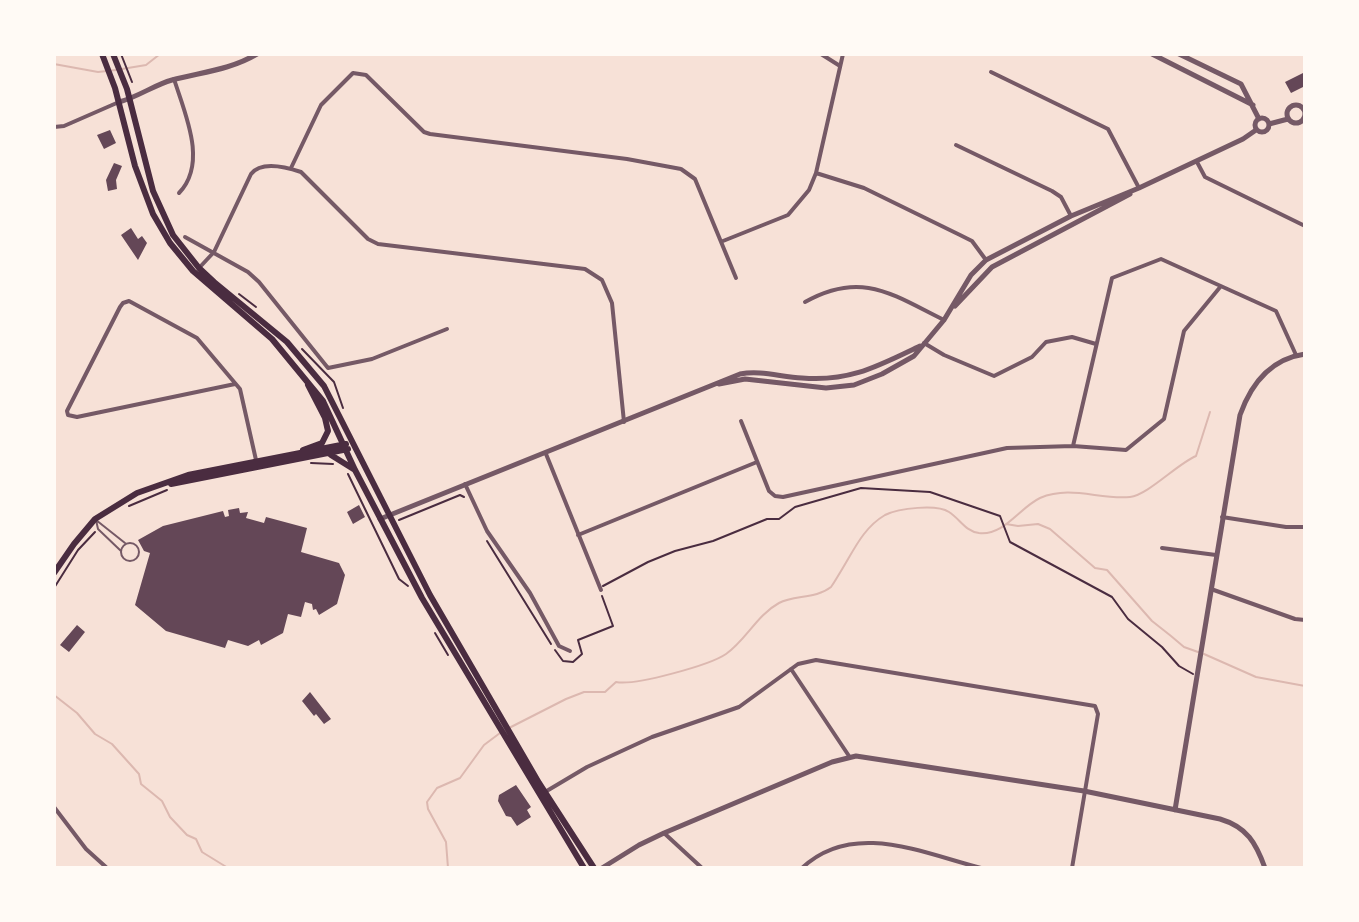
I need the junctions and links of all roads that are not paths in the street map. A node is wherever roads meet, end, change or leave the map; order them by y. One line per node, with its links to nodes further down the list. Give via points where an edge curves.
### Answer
1 (257, 54): 11 (street, via 227,68)
2 (821, 54): 9 (street)
3 (843, 54): 9 (street)
4 (1152, 54): 8 (street)
5 (1176, 54): 8 (street); 14 (street, via 1241,84)
6 (118, 55): 12 (main road)
7 (104, 57): 13 (main road)
8 (1170, 62): 14 (street)
9 (840, 66): 25 (street)
10 (991, 72): 26 (street, via 1108,129)
11 (174, 79): 12 (street); 27 (street, via 194,162)
12 (130, 99): 13 (street); 34 (main road, via 161,212)
13 (119, 102): 20 (street); 45 (main road, via 143,191 170,243)
14 (1253, 105): 16 (street)
15 (1305, 110): 17 (street, via 1291,107); 18 (street)
16 (1259, 119): 19 (street); 21 (street)
17 (1288, 119): 18 (street); 19 (street)
18 (1303, 123)
19 (1269, 124): 21 (street, via 1263,132)
20 (54, 127)
21 (1256, 130): 23 (street)
22 (956, 145): 28 (street, via 1052,191)
23 (1197, 162): 26 (street); 29 (street, via 1205,177)
24 (291, 168): 31 (street, via 321,105 359,72 430,134 681,169 695,179); 32 (street, via 256,168); 48 (street, via 378,244 585,269 602,280 612,303)
25 (816, 173): 31 (street, via 788,215); 33 (street, via 864,188 972,241)
26 (1136, 190): 28 (street); 38 (street, via 992,267)
27 (179, 193)
28 (1071, 216): 33 (street)
29 (1305, 226)
30 (185, 237): 32 (street)
31 (723, 241): 35 (street)
32 (214, 252): 34 (street); 40 (street, via 259,282 330,368 372,359)
33 (986, 260): 38 (street)
34 (199, 268): 49 (main road, via 298,354 324,386)
35 (736, 278)
36 (1221, 286): 42 (street, via 1161,259 1112,278); 44 (street, via 1276,311); 50 (street, via 1184,331 1164,419 1126,450)
37 (805, 302): 39 (street, via 832,288 878,288)
38 (953, 307): 39 (street)
39 (944, 320): 41 (street)
40 (447, 329)
41 (924, 343): 42 (street, via 994,376 1032,357 1046,342 1072,337); 48 (street, via 914,356 854,385 826,388 745,379)
42 (1096, 344): 50 (street)
43 (1305, 354): 44 (street)
44 (1296, 355): 61 (street, via 1262,375 1248,393)
45 (298, 368): 51 (main road, via 323,401); 52 (main road, via 328,431 322,443)
46 (235, 384): 46 (street, via 197,338 126,301 67,408 68,415); 55 (street)
47 (741, 421): 56 (street)
48 (624, 422): 53 (street)
49 (354, 444): 51 (main road); 60 (main road)
50 (1073, 446): 56 (street, via 1007,448 783,497 769,491)
51 (345, 447): 52 (main road); 54 (main road); 57 (main road)
52 (296, 452): 55 (main road)
53 (546, 454): 58 (street); 65 (street)
54 (327, 455): 57 (main road); 59 (main road)
55 (256, 460): 59 (main road)
56 (757, 462): 65 (street)
57 (350, 471): 63 (main road)
58 (465, 484): 60 (street); 74 (street, via 487,531 559,646)
59 (154, 487): 62 (main road)
60 (388, 516): 63 (street); 76 (main road)
61 (1222, 517): 64 (street); 69 (street)
62 (95, 519): 66 (lane); 68 (lane); 70 (main road)
63 (380, 519): 76 (main road, via 422,598)
64 (1305, 527)
65 (578, 535): 72 (street)
66 (126, 544): 68 (lane); 68 (lane, via 138,547 137,558 126,560)
67 (1162, 548): 69 (street)
68 (121, 551)
69 (1216, 555): 71 (street)
70 (54, 573)
71 (1211, 589): 73 (street); 82 (street)
72 (601, 590)
73 (1305, 620)
74 (570, 651)
75 (791, 669): 78 (street); 79 (street, via 813,660 1096,707); 80 (street, via 739,707 652,737)
76 (500, 722): 77 (main road)
77 (509, 736): 80 (main road); 85 (main road)
78 (849, 756): 79 (street); 83 (street)
79 (1084, 791): 82 (street); 91 (street)
80 (545, 792): 86 (main road)
81 (54, 807): 84 (street)
82 (1175, 810): 92 (street, via 1244,830)
83 (664, 833): 87 (street); 88 (street)
84 (107, 868)
85 (584, 868)
86 (594, 868)
87 (602, 868)
88 (702, 868)
89 (802, 868): 90 (street, via 833,847 867,841)
90 (981, 868)
91 (1072, 868)
92 (1265, 868)

